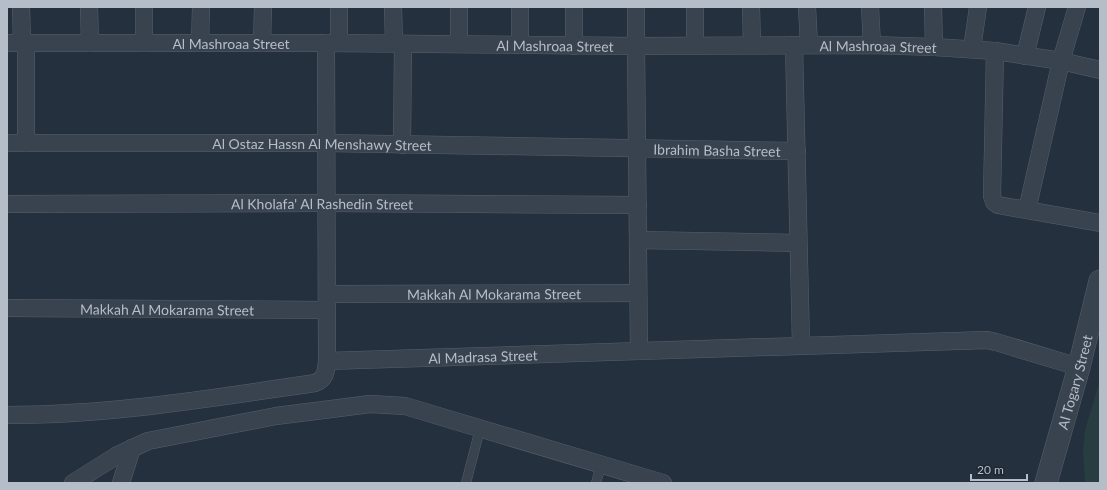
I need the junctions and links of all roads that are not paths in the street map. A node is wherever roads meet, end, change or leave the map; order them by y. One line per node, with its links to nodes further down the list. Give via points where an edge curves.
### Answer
1 (21, 7): 20 (street)
2 (89, 7): 21 (street)
3 (144, 7): 22 (street)
4 (201, 7): 23 (street)
5 (263, 7): 24 (street)
6 (338, 7): 25 (street)
7 (393, 7): 26 (street)
8 (459, 7): 27 (street)
9 (520, 7): 28 (street)
10 (574, 7): 32 (street)
11 (636, 7): 33 (street)
12 (695, 7): 34 (street)
13 (751, 7): 29 (street)
14 (807, 7): 30 (street)
15 (870, 7): 31 (street)
16 (934, 7): 35 (street)
17 (978, 7): 36 (street)
18 (1037, 7): 38 (street)
19 (1077, 7): 39 (street)
20 (18, 43): 21 (street, Al Mashroaa Street); 41 (street)
21 (90, 43): 22 (street, Al Mashroaa Street)
22 (144, 43): 23 (street, Al Mashroaa Street)
23 (200, 43): 24 (street, Al Mashroaa Street)
24 (262, 43): 25 (street, Al Mashroaa Street)
25 (332, 43): 26 (street, Al Mashroaa Street); 42 (street)
26 (399, 44): 27 (street, Al Mashroaa Street); 44 (street)
27 (459, 44): 28 (street, Al Mashroaa Street)
28 (520, 45): 32 (street, Al Mashroaa Street)
29 (752, 45): 30 (street, Al Mashroaa Street); 34 (street, Al Mashroaa Street)
30 (802, 45): 31 (street, Al Mashroaa Street); 46 (street)
31 (872, 45): 35 (street, Al Mashroaa Street)
32 (574, 46): 33 (street, Al Mashroaa Street)
33 (636, 46): 34 (street, Al Mashroaa Street); 45 (street)
34 (696, 46)
35 (934, 47): 36 (street, Al Mashroaa Street)
36 (972, 50): 37 (street, Al Mashroaa Street)
37 (995, 52): 38 (street, Al Mashroaa Street); 50 (street, via 992,196 998,205)
38 (1025, 56): 39 (street, Al Mashroaa Street)
39 (1061, 61): 40 (street, Al Mashroaa Street); 50 (street)
40 (1100, 70)
41 (26, 143): 42 (street, Al Ostaz Hassn Al Menshawy Street); 43 (street, Al Ostaz Hassn Al Menshawy Street)
42 (326, 143): 44 (street, Al Ostaz Hassn Al Menshawy Street); 47 (street)
43 (7, 144)
44 (402, 144): 45 (street, Al Ostaz Hassn Al Menshawy Street)
45 (637, 149): 46 (street, Ibrahim Basha Street); 49 (street)
46 (797, 151): 53 (street)
47 (326, 203): 48 (street, Al Kholafa' Al Rashedin Street); 49 (street, Al Kholafa' Al Rashedin Street); 56 (street)
48 (7, 204)
49 (638, 205): 52 (street)
50 (1027, 210): 51 (street)
51 (1100, 223)
52 (638, 240): 53 (street); 55 (street)
53 (798, 243): 58 (street)
54 (1100, 281): 61 (street, Al Togary Street)
55 (638, 293): 56 (street, Makkah Al Mokarama Street); 59 (street)
56 (327, 302): 57 (street, Makkah Al Mokarama Street); 60 (street)
57 (7, 308)
58 (801, 345): 59 (street, Al Madrasa Street); 61 (street, Al Madrasa Street, via 987,340)
59 (639, 351): 60 (street, Al Madrasa Street)
60 (327, 360): 62 (street, via 326,374 315,383 131,408)
61 (1079, 367): 71 (street, Al Togary Street)
62 (7, 415)
63 (480, 429): 64 (street, via 405,406 370,404 276,416 148,441); 65 (street); 68 (lane)
64 (132, 448): 66 (street); 67 (street)
65 (601, 465): 69 (lane); 70 (street)
66 (73, 483)
67 (121, 483)
68 (466, 483)
69 (596, 483)
70 (663, 483)
71 (1046, 483)

